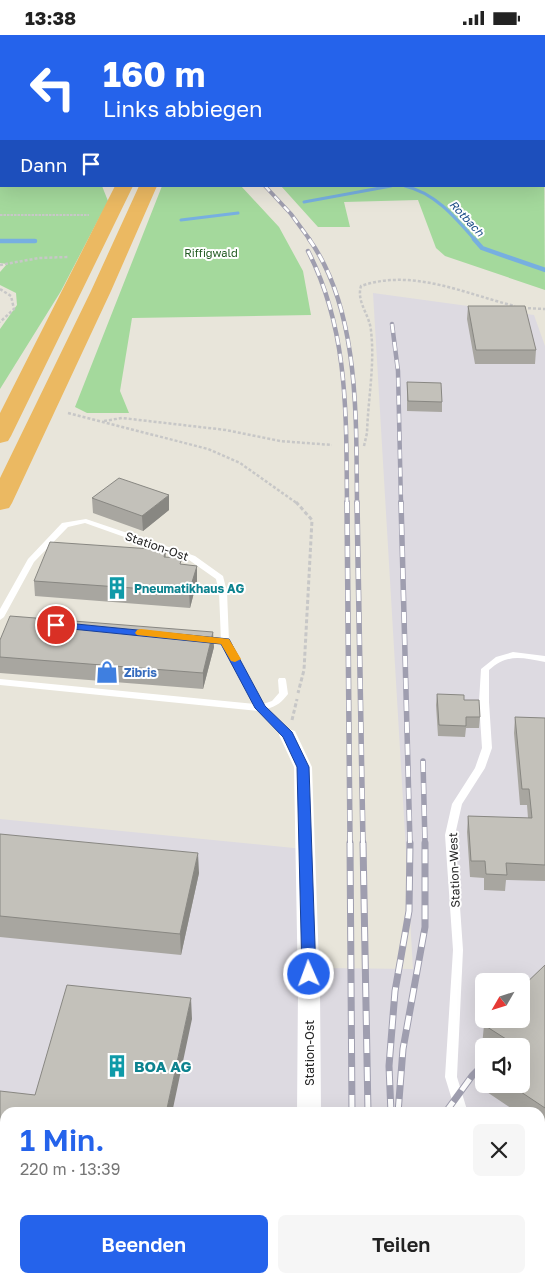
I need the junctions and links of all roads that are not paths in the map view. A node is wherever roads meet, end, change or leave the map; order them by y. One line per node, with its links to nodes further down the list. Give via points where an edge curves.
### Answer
1 (124, 187): 3 (highway)
2 (148, 187): 4 (highway)
3 (0, 436)
4 (0, 503)
5 (0, 618): 6 (lane); 8 (lane, Station-Ost, via 31,561 65,525 86,521 192,558 220,578)
6 (10, 620)
7 (216, 640): 8 (lane)
8 (226, 641): 12 (lane, Station-Ost)
9 (545, 659): 15 (lane, Station-West, via 513,654 494,659 486,669 487,748 480,768 457,804 450,835 458,950 451,1077)
10 (282, 680): 12 (lane, via 284,694 275,703)
11 (0, 682): 12 (lane)
12 (260, 708): 13 (lane, Station-Ost)
13 (288, 735): 14 (street, Station-Ost, via 303,767)
14 (309, 1107)
15 (460, 1107)

